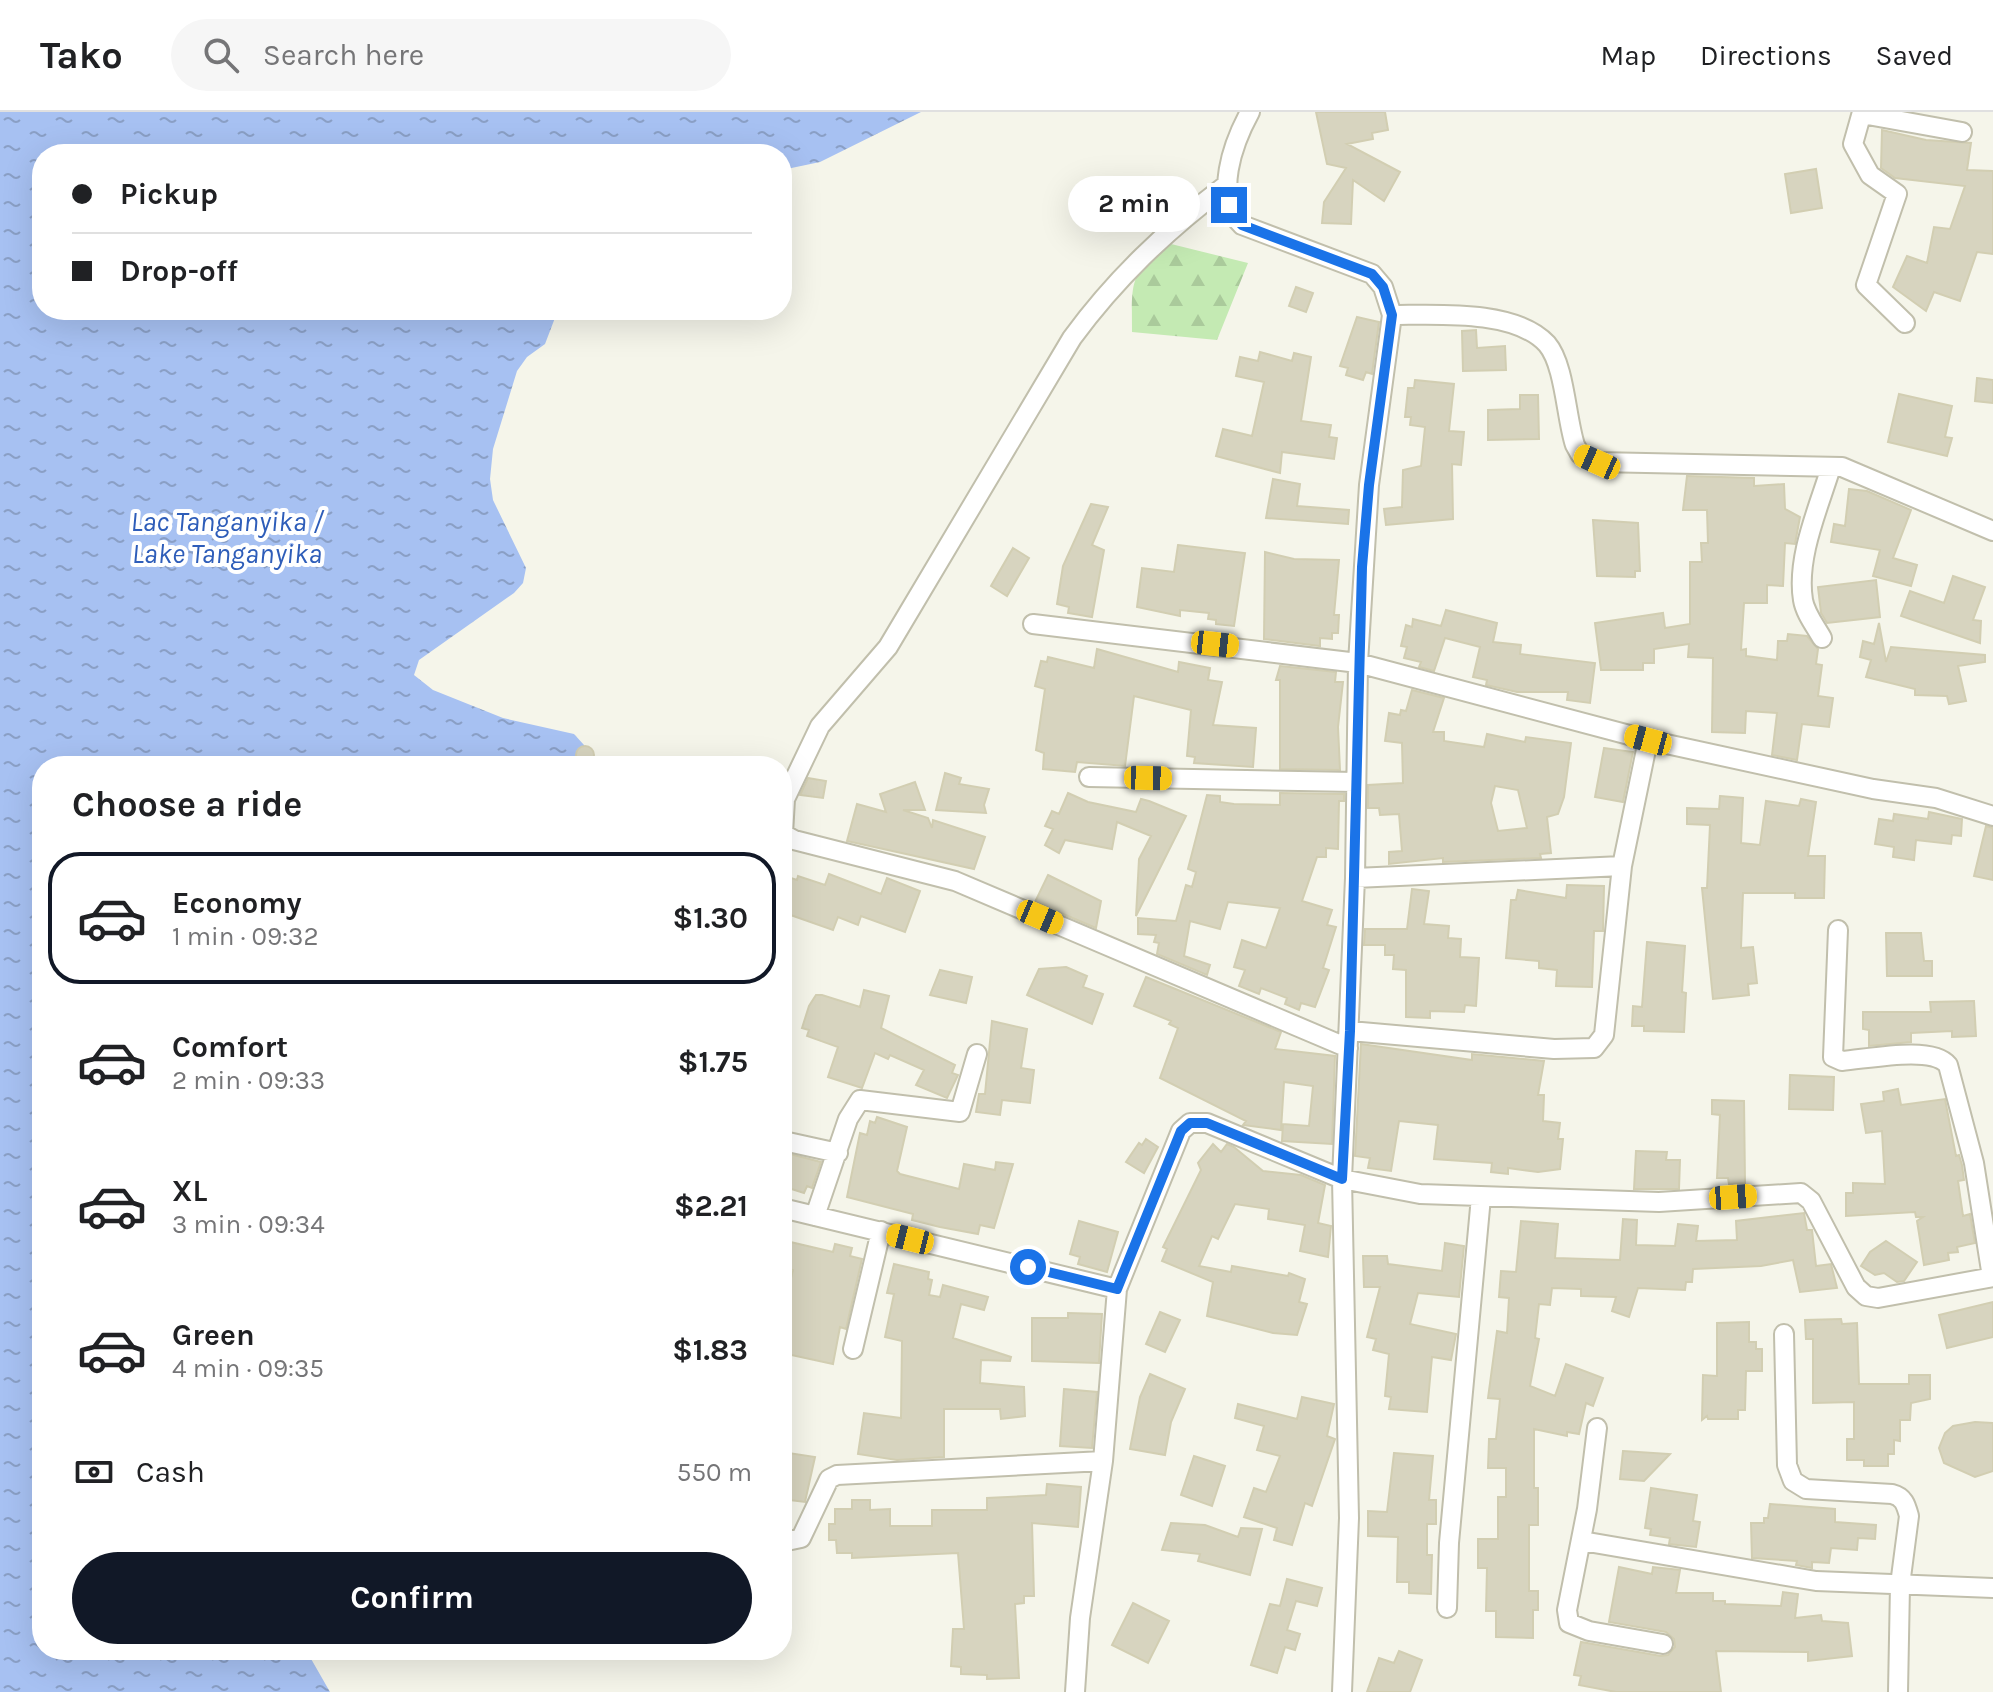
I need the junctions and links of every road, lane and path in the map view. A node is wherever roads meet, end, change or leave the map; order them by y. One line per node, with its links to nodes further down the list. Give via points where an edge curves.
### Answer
1 (1250, 112): 4 (street)
2 (1862, 113): 3 (street); 6 (street, via 1853,144 1870,175 1897,194 1866,285)
3 (1962, 132)
4 (1225, 186): 5 (street, via 1232,215 1242,225 1372,274 1383,287); 15 (street, via 1145,252 1107,290 1072,338 888,647 820,726)
5 (1392, 315): 7 (street, via 1485,318 1519,327 1547,345 1559,372 1575,445 1580,454 1597,462); 11 (street, via 1369,485)
6 (1905, 323)
7 (1831, 467): 8 (street, via 1842,467); 10 (street, via 1802,586 1803,603)
8 (1993, 531)
9 (1033, 624): 11 (street)
10 (1822, 638)
11 (1358, 663): 12 (street); 14 (street)
12 (1648, 740): 16 (street, via 1936,798); 18 (street)
13 (1089, 777): 14 (street)
14 (1356, 782): 19 (street)
15 (792, 784)
16 (1993, 816)
17 (792, 839): 21 (street, via 955,881)
18 (1622, 866): 19 (street); 21 (street, via 1604,1035 1594,1048)
19 (1355, 878): 21 (street)
20 (1838, 930): 30 (street, via 1833,1057 1842,1061 1927,1054 1942,1057 1948,1065 1974,1163)
21 (1349, 1040): 25 (street)
22 (977, 1054): 24 (street, via 960,1112 860,1100)
23 (792, 1143): 24 (street)
24 (838, 1153): 28 (street)
25 (1342, 1179): 26 (street, via 1420,1194); 31 (street, via 1207,1123 1190,1123 1181,1131); 43 (street, via 1349,1518)
26 (1481, 1197): 30 (street, via 1659,1202 1801,1193 1811,1201 1856,1287 1866,1296); 40 (street)
27 (792, 1210): 28 (street)
28 (815, 1216): 29 (street)
29 (881, 1231): 31 (street); 33 (street)
30 (1992, 1277)
31 (1117, 1289): 35 (street)
32 (1784, 1334): 38 (street, via 1787,1465 1793,1481 1806,1489 1902,1498 1909,1516)
33 (853, 1349)
34 (1597, 1428): 37 (street)
35 (1103, 1461): 36 (street, via 837,1475 829,1479 801,1538); 42 (street)
36 (792, 1540)
37 (1582, 1541): 38 (street, via 1816,1581); 41 (street, via 1567,1610 1569,1623)
38 (1900, 1585): 39 (street); 44 (street)
39 (1993, 1588)
40 (1447, 1608)
41 (1663, 1644)
42 (1075, 1692)
43 (1342, 1692)
44 (1898, 1692)

